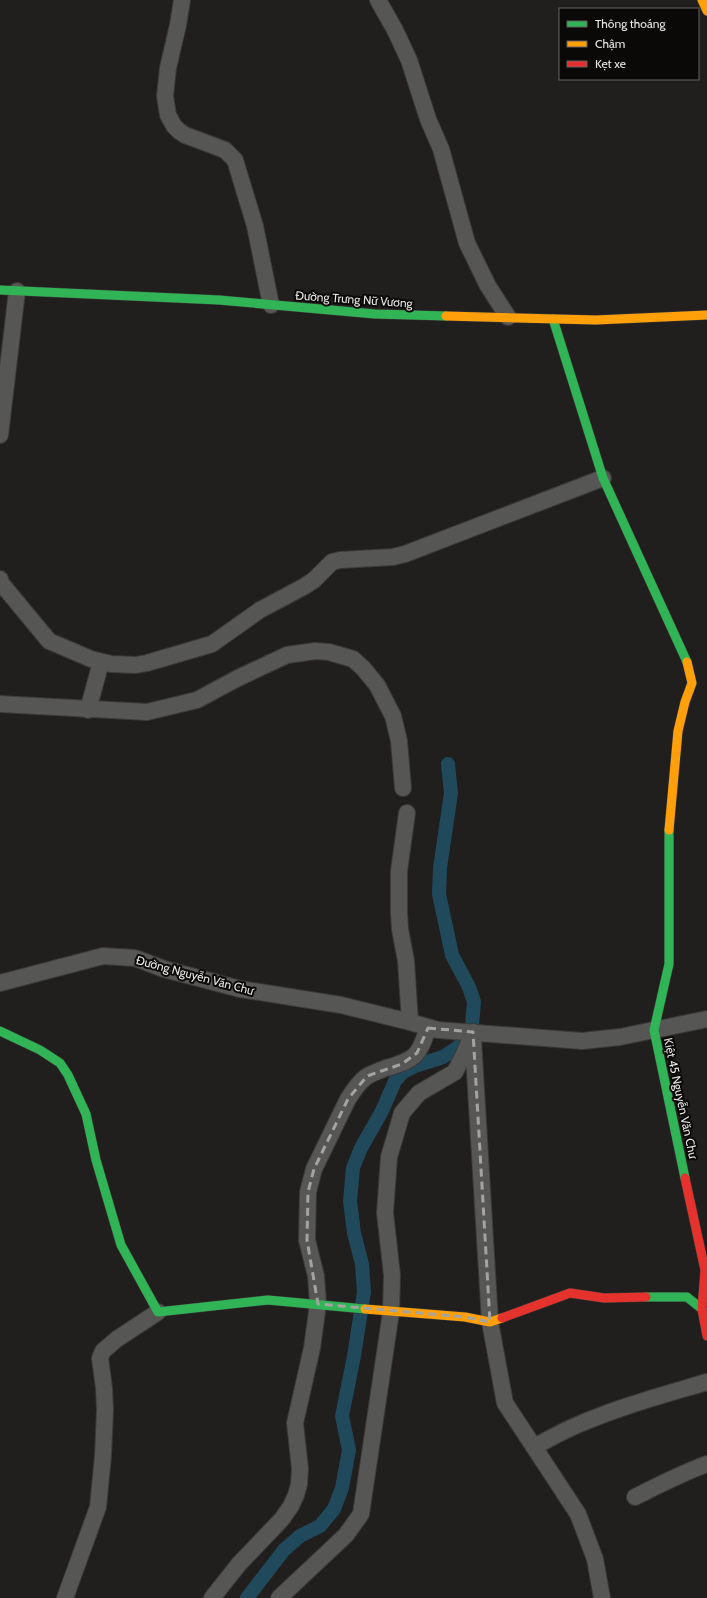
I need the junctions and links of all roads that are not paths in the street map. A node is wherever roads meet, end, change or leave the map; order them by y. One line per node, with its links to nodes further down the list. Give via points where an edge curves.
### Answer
1 (378, 0): 9 (street, via 409,60 428,119 441,149 467,243 488,286)
2 (702, 0): 4 (street)
3 (178, 2): 7 (street, via 165,96 168,115 178,131 220,147 235,160 255,226)
4 (707, 11)
5 (0, 290): 6 (street, Đường Trưng Nữ Vương)
6 (17, 291): 7 (street, Đường Trưng Nữ Vương, via 219,300); 11 (street)
7 (271, 305): 9 (street, Đường Trưng Nữ Vương, via 375,314)
8 (707, 315): 10 (street, Đường Trưng Nữ Vương, via 596,320)
9 (508, 317): 10 (street, Đường Trưng Nữ Vương)
10 (553, 318): 12 (street)
11 (0, 435)
12 (603, 478): 14 (street, via 405,554 332,562 314,580 267,606 218,641 203,648 147,664); 23 (street, via 687,663 692,682 678,731 669,829 669,964)
13 (0, 579): 14 (street, via 49,640 91,659)
14 (100, 667): 16 (street)
15 (0, 704): 16 (street)
16 (90, 704): 17 (street, via 147,712 197,700 256,668 287,655 315,651 340,654 363,668 377,685 394,716)
17 (404, 788)
18 (407, 813): 21 (street, via 399,872 399,913 406,961)
19 (0, 983): 21 (street, Đường Nguyễn Văn Chư, via 103,956 135,958 164,969 240,989 341,1005)
20 (707, 1019): 23 (street)
21 (410, 1022): 22 (street, Đường Nguyễn Văn Chư)
22 (433, 1029): 25 (street, Đường Nguyễn Văn Chư); 26 (street, via 410,1060 376,1071 360,1082 348,1099 314,1169 308,1192 307,1235 316,1276)
23 (654, 1030): 25 (street, via 582,1041); 27 (street, Kiệt 45 Nguyễn Văn Chư, via 705,1270)
24 (0, 1031): 28 (street, via 40,1050 60,1063 68,1075 86,1114 96,1160 121,1245)
25 (467, 1032): 29 (street, via 466,1052 455,1072 419,1094 402,1113 389,1157 385,1213 392,1275); 30 (street)
26 (318, 1304): 28 (street, via 268,1300); 29 (street); 37 (street, via 312,1348 295,1423 300,1469 296,1495 292,1506 282,1519 239,1564)
27 (702, 1309): 30 (street, via 687,1298 604,1298 570,1293); 31 (street, Kiệt 45 Nguyễn Văn Chư)
28 (158, 1312): 36 (street, via 117,1339 103,1351 100,1358 105,1410 98,1501 93,1523)
29 (390, 1312): 30 (street, via 465,1317); 38 (street, via 360,1514 346,1535)
30 (490, 1322): 33 (street, via 505,1404)
31 (707, 1336)
32 (707, 1382): 33 (street, via 573,1426)
33 (534, 1447): 39 (street, via 578,1514 595,1559)
34 (707, 1464): 35 (street, via 684,1472)
35 (635, 1497)
36 (65, 1598)
37 (212, 1598)
38 (279, 1598)
39 (602, 1598)

